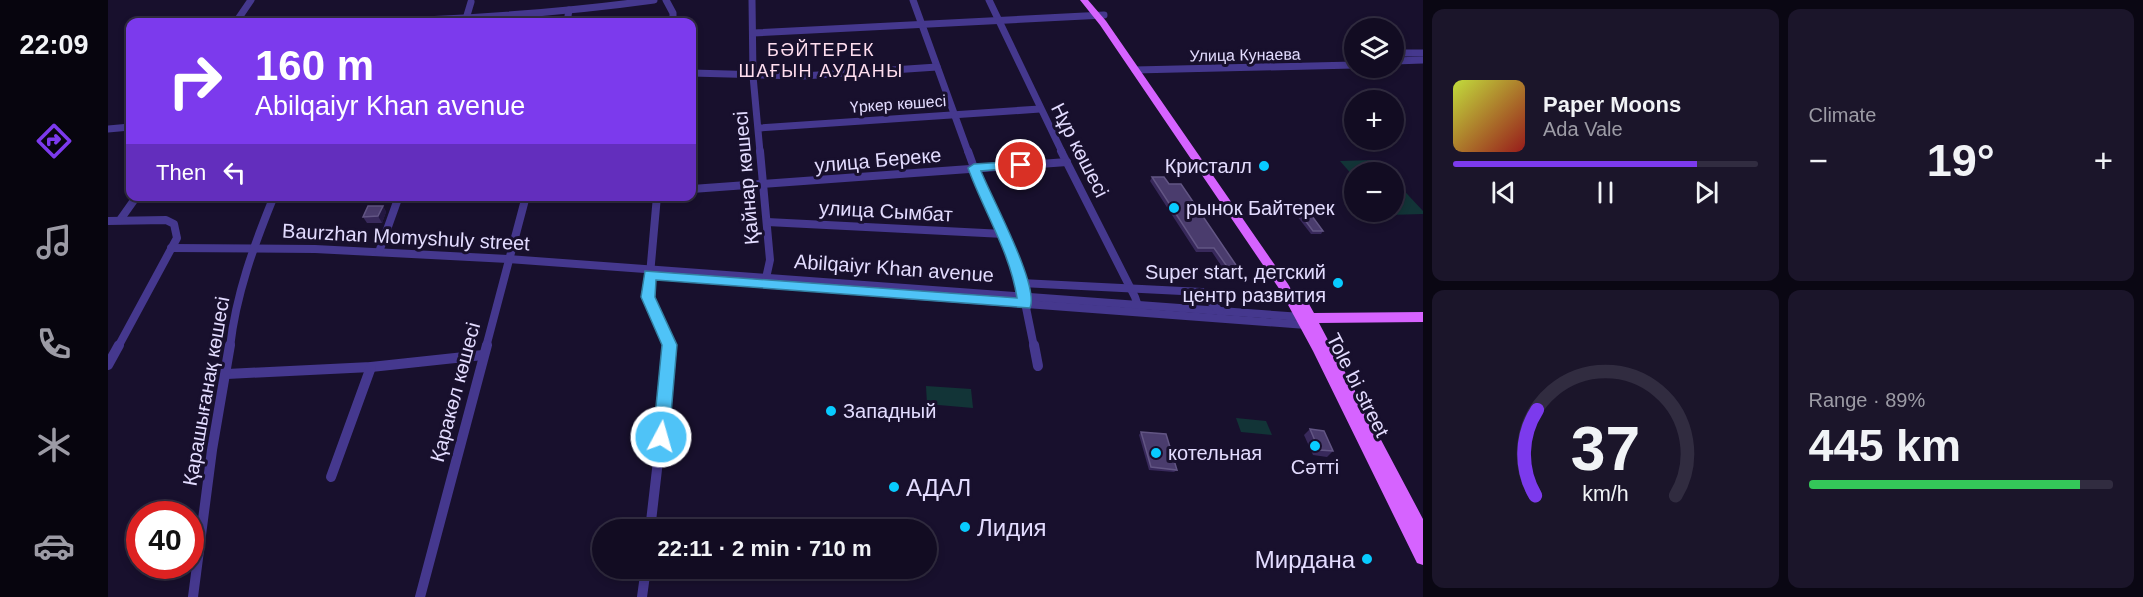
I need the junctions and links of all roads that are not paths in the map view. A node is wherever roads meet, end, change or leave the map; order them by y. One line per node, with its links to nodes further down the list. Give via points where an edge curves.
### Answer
1 (251, 0): 12 (street)
2 (654, 0): 10 (street)
3 (666, 0): 16 (street)
4 (752, 0): 19 (street, Қайнар көшесі)
5 (914, 0): 18 (street)
6 (989, 0): 17 (street, Нұр көшесі)
7 (1084, 0): 11 (main road, Tole bi street)
8 (1090, 0): 11 (main road, Tole bi street)
9 (471, 2): 13 (street)
10 (569, 10): 14 (street); 15 (street)
11 (1100, 15): 17 (street); 26 (main road, Tole bi street)
12 (239, 18)
13 (467, 18)
14 (494, 18)
15 (568, 18)
16 (673, 18)
17 (999, 21): 18 (street); 29 (street, Нұр көшесі)
18 (921, 25): 19 (street); 25 (street)
19 (753, 33): 28 (street, Қайнар көшесі)
20 (1423, 52): 21 (street)
21 (1404, 53)
22 (1423, 60): 23 (street)
23 (1404, 61)
24 (1344, 64): 26 (street, Улица Кунаева)
25 (937, 67): 28 (street); 30 (street)
26 (1139, 70): 59 (main road, Tole bi street)
27 (696, 73): 28 (street)
28 (753, 76): 32 (street, Қайнар көшесі)
29 (1040, 109): 30 (street, Үркер көшесі); 34 (street, Нұр көшесі)
30 (955, 113): 32 (street, Үркер көшесі); 35 (street)
31 (126, 127): 33 (street)
32 (759, 128): 36 (street, Қайнар көшесі)
33 (108, 129)
34 (1067, 162): 35 (street, улица Береке); 54 (street, Нұр көшесі)
35 (974, 168): 36 (street, улица Береке); 46 (street)
36 (762, 186): 37 (street, улица Береке); 45 (street, Қайнар көшесі)
37 (696, 189)
38 (133, 201): 43 (street)
39 (272, 201): 48 (street, Қарашығанақ көшесі)
40 (397, 201): 49 (street)
41 (524, 201): 50 (street, Қаракөл көшесі)
42 (656, 201): 51 (street)
43 (120, 220): 44 (street); 47 (street, via 166,220 174,224 177,238)
44 (108, 221)
45 (767, 222): 46 (street, улица Сымбат); 52 (street, Қайнар көшесі, via 770,260)
46 (1004, 234): 53 (street)
47 (171, 248): 48 (street, Baurzhan Momyshuly street); 61 (street)
48 (253, 248): 49 (street, Baurzhan Momyshuly street); 66 (street, Қарашығанақ көшесі, via 233,321)
49 (379, 252): 50 (street, Baurzhan Momyshuly street)
50 (508, 259): 51 (street, Baurzhan Momyshuly street); 62 (street, Қаракөл көшесі)
51 (646, 271): 52 (street, Abilqaiyr Khan avenue); 55 (street, Abilqaiyr Khan avenue); 68 (street, via 648,297 669,345 670,357)
52 (766, 278): 55 (street, Abilqaiyr Khan avenue)
53 (1022, 283): 54 (street); 55 (street)
54 (1131, 288): 56 (street, Нұр көшесі); 57 (street, via 1202,292)
55 (1026, 305): 56 (street, Abilqaiyr Khan avenue); 64 (street)
56 (1135, 309): 57 (street, Abilqaiyr Khan avenue); 59 (street, Abilqaiyr Khan avenue)
57 (1220, 312): 59 (street, Abilqaiyr Khan avenue)
58 (1423, 317): 59 (main road, Abilqaiyr Khan avenue)
59 (1309, 321): 60 (main road, Abilqaiyr Khan avenue); 69 (main road); 70 (main road, Tole bi street)
60 (1423, 324)
61 (112, 353): 63 (street)
62 (483, 355): 65 (street); 73 (street, Қаракөл көшесі)
63 (108, 365)
64 (1038, 366)
65 (371, 367): 66 (street); 67 (street)
66 (227, 374): 72 (street, Қарашығанақ көшесі, via 212,450)
67 (331, 477)
68 (651, 519)
69 (1423, 535)
70 (1423, 558)
71 (644, 579): 74 (street)
72 (193, 597)
73 (420, 597)
74 (642, 597)

